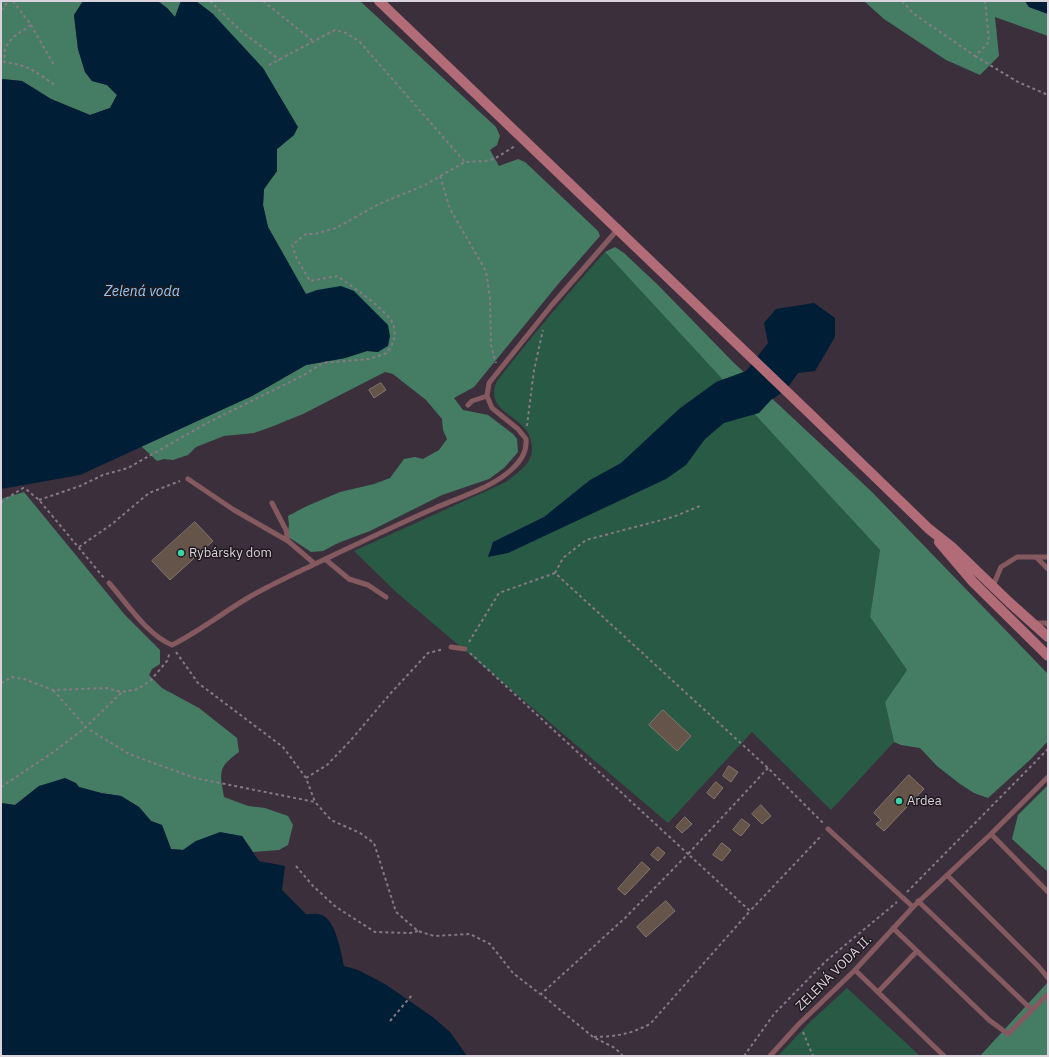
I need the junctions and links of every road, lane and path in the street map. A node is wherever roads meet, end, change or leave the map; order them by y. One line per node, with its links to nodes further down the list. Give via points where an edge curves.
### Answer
1 (9, 1): 8 (path)
2 (13, 1): 9 (path)
3 (210, 1): 12 (path, via 242,32)
4 (263, 1): 10 (path)
5 (379, 1): 17 (main road)
6 (902, 1): 11 (path, via 914,14)
7 (985, 1): 11 (path, via 989,42)
8 (1, 10)
9 (31, 26): 13 (path); 15 (path, via 13,37 5,48 4,62 20,64)
10 (313, 41): 12 (path); 18 (path, via 334,30 359,41)
11 (975, 56): 16 (path, via 1018,82)
12 (280, 60): 14 (path)
13 (54, 65)
14 (269, 65)
15 (56, 86)
16 (1048, 95)
17 (524, 139): 18 (path, via 494,159); 20 (main road)
18 (465, 162): 19 (path)
19 (440, 176): 22 (path, via 450,209 486,271 490,298 491,346 494,361); 27 (path, via 379,204 336,228 306,234 292,245 310,281 337,276 359,290 381,310 394,325 395,341 387,353 369,359 323,363 289,383 207,423 128,468)
20 (618, 229): 22 (lane); 31 (main road)
21 (544, 326): 25 (path, via 534,370)
22 (500, 368): 23 (lane, via 490,383)
23 (487, 396): 24 (lane); 25 (lane, via 492,408)
24 (468, 405)
25 (526, 439): 36 (lane, via 525,452 520,462 495,482)
26 (188, 478): 32 (lane, via 234,510); 33 (path, via 149,493)
27 (39, 500): 28 (path, via 23,488); 33 (path)
28 (1, 502)
29 (272, 503): 32 (lane, via 286,530)
30 (700, 506): 39 (path, via 673,517 586,540 563,558)
31 (929, 529): 41 (main road); 49 (main road, via 974,582)
32 (288, 541): 37 (lane)
33 (79, 547): 40 (path)
34 (1036, 557): 35 (lane); 38 (lane); 41 (lane, via 1017,556 1001,567)
35 (1048, 557)
36 (325, 559): 37 (lane); 42 (lane, via 349,579 368,584)
37 (315, 564): 46 (lane, via 245,600)
38 (1048, 568)
39 (555, 573): 48 (path, via 499,593); 56 (path)
40 (108, 583): 46 (lane, via 135,615 163,642)
41 (993, 586): 43 (main road)
42 (386, 598)
43 (1032, 623): 44 (lane); 45 (main road)
44 (1048, 625)
45 (1048, 637)
46 (172, 645): 52 (path, via 167,661 151,680 138,689); 57 (path, via 198,683 283,747)
47 (451, 647): 48 (lane); 57 (path, via 428,652 351,740 326,765)
48 (465, 649): 63 (path)
49 (1048, 656)
50 (1, 683): 51 (path, via 12,677)
51 (53, 690): 52 (path, via 106,688); 53 (path)
52 (122, 692): 53 (path)
53 (86, 727): 59 (path)
54 (90, 730): 60 (path, via 129,754 195,778)
55 (1048, 749): 66 (path)
56 (768, 768): 61 (path); 63 (path)
57 (306, 778): 60 (path)
58 (1048, 778): 62 (lane, ZELENÁ VODA II.)
59 (1, 787)
60 (315, 802): 73 (path, via 331,820 360,833 374,843 396,912)
61 (828, 829): 70 (lane); 71 (path)
62 (991, 834): 65 (lane, ZELENÁ VODA II.); 67 (lane)
63 (688, 854): 71 (path); 78 (path, via 624,919)
64 (296, 866): 73 (path, via 336,907 375,932)
65 (947, 875): 68 (lane, ZELENÁ VODA II.); 76 (lane)
66 (910, 890)
67 (1048, 892)
68 (918, 902): 70 (lane, ZELENÁ VODA II.); 81 (lane)
69 (895, 904): 86 (path, via 826,961 774,1014)
70 (913, 906): 72 (lane, ZELENÁ VODA II.)
71 (750, 911): 84 (path, via 650,1024 618,1036)
72 (893, 928): 74 (lane); 75 (lane, ZELENÁ VODA II.)
73 (418, 931): 78 (path, via 434,936 470,934 490,944 513,973)
74 (917, 951): 77 (lane); 81 (lane, via 989,1020 1008,1034)
75 (855, 970): 77 (lane); 83 (lane, ZELENÁ VODA II.)
76 (1048, 978)
77 (878, 992): 89 (lane)
78 (541, 994): 84 (path)
79 (1048, 994): 81 (lane)
80 (412, 995): 82 (path)
81 (1032, 1010)
82 (390, 1021)
83 (799, 1024): 87 (lane, ZELENÁ VODA II.); 88 (path)
84 (593, 1037): 85 (path, via 616,1048)
85 (623, 1056)
86 (744, 1056)
87 (770, 1056)
88 (813, 1056)
89 (944, 1056)

